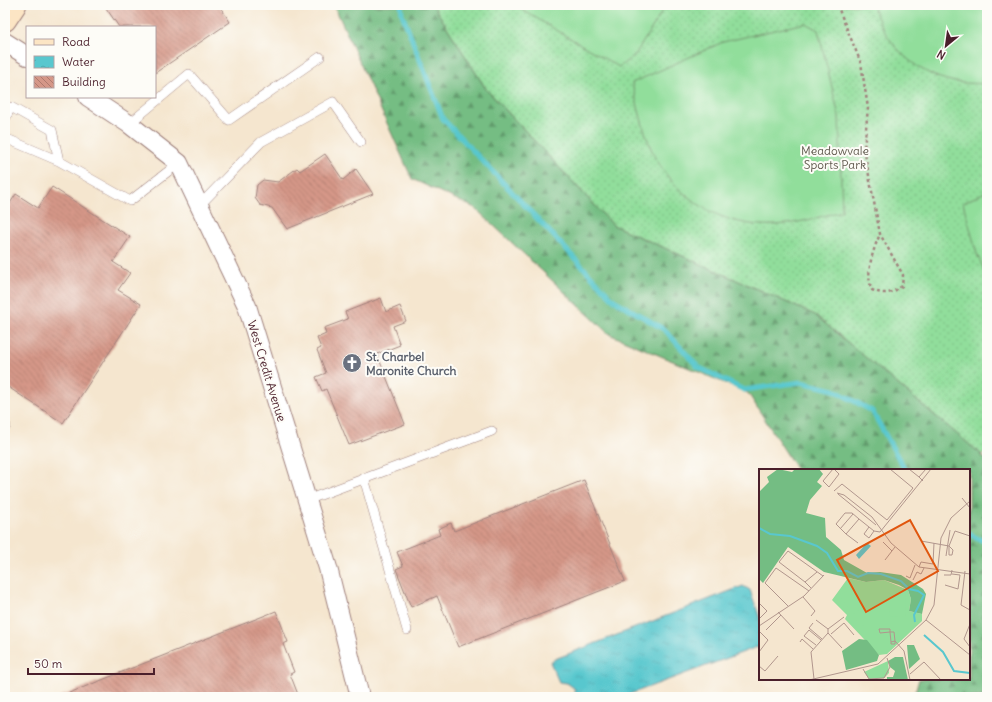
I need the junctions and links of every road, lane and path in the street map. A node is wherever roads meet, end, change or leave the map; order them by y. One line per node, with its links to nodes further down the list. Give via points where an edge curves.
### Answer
1 (15, 5): 3 (main road)
2 (837, 5): 15 (path, via 861,63 868,108 864,149)
3 (5, 20)
4 (5, 42): 5 (street)
5 (26, 55)
6 (320, 57): 9 (lane, via 229,120 189,74)
7 (90, 98): 9 (street, West Credit Avenue)
8 (5, 120): 12 (lane, via 11,107 52,130)
9 (129, 124): 13 (street, West Credit Avenue)
10 (5, 138): 12 (lane)
11 (361, 142): 14 (lane, via 333,102 261,142)
12 (59, 161): 13 (lane, via 130,201)
13 (179, 163): 14 (street, West Credit Avenue)
14 (199, 206): 18 (street, West Credit Avenue, via 247,306)
15 (880, 234): 15 (path, via 873,249 868,282 872,290 881,294 893,292 902,286 903,275)
16 (492, 431): 17 (lane)
17 (364, 478): 18 (lane); 19 (lane)
18 (307, 500): 20 (street, West Credit Avenue, via 328,568)
19 (407, 630)
20 (360, 697)

